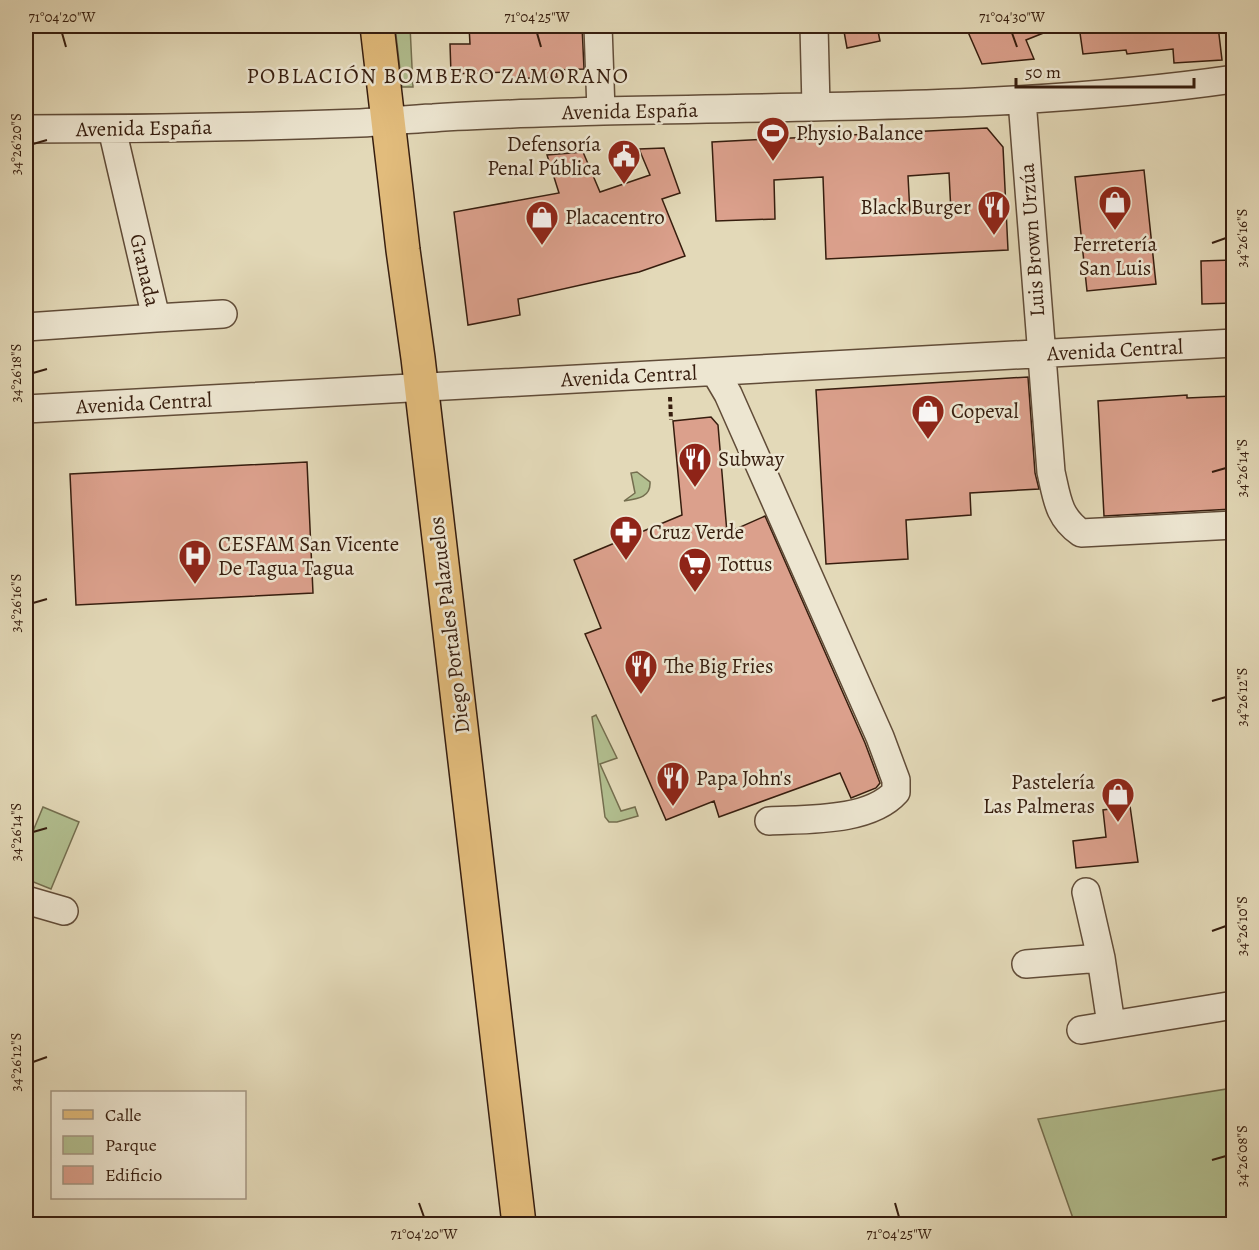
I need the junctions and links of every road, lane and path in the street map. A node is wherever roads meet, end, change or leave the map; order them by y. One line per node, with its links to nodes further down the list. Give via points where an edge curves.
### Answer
1 (377, 26): 8 (main road, Diego Portales Palazuelos)
2 (598, 26): 7 (street)
3 (814, 26): 6 (street)
4 (1233, 78): 5 (street, Avenida España)
5 (1022, 100): 6 (street, Avenida España); 15 (street, Luis Brown Urzúa)
6 (816, 107): 7 (street, Avenida España)
7 (601, 111): 8 (street, Avenida España)
8 (389, 121): 10 (street, Avenida España); 17 (main road, Diego Portales Palazuelos)
9 (26, 129): 10 (street, Avenida España)
10 (112, 129): 12 (street, Granada)
11 (223, 314): 12 (street)
12 (156, 318): 13 (street, Granada)
13 (26, 327)
14 (1233, 344): 15 (street, Avenida Central)
15 (1041, 354): 16 (street, Avenida Central); 21 (street, Luis Brown Urzúa, via 1051,472 1061,514 1071,526 1081,533 1097,533)
16 (715, 372): 17 (street, Avenida Central); 22 (street, via 733,405 896,780 896,792 889,800 868,811 829,818)
17 (421, 387): 19 (street, Avenida Central); 31 (main road, Diego Portales Palazuelos)
18 (670, 399): 20 (path)
19 (26, 409)
20 (671, 420)
21 (1233, 525)
22 (769, 821)
23 (1086, 892): 26 (street)
24 (26, 900): 25 (street)
25 (64, 911)
26 (1101, 958): 27 (street); 29 (street)
27 (1026, 964)
28 (1233, 1005): 29 (street)
29 (1112, 1024): 30 (street)
30 (1081, 1030)
31 (519, 1224)

